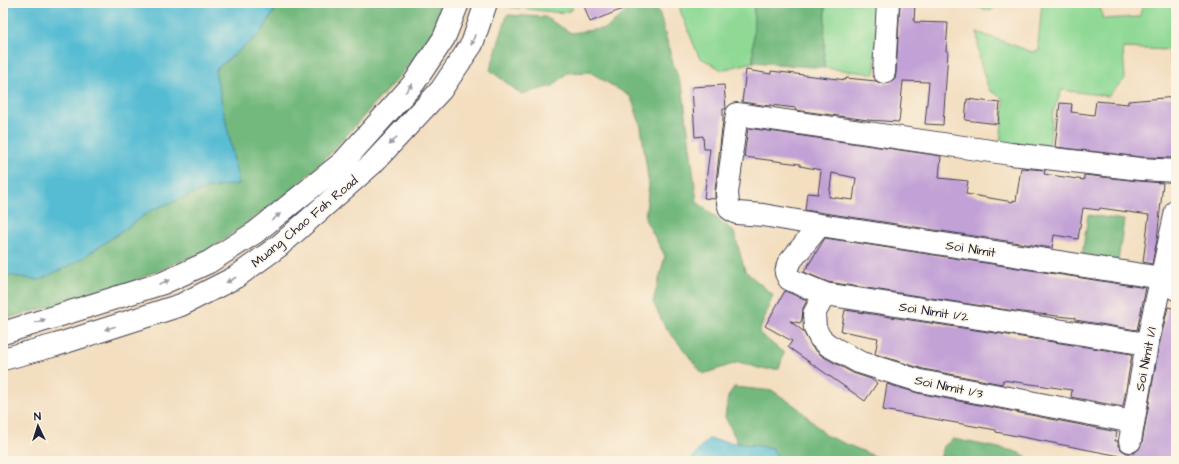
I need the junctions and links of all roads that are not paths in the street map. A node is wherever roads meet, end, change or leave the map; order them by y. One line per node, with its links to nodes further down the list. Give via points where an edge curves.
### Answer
1 (458, 3): 10 (street, Muang Chao Fah Road, one-way to 1, via 163,283 209,262 256,232 343,162 414,84 444,38)
2 (486, 3): 12 (street, Muang Chao Fah Road, one-way to 12, via 472,44 441,90 372,164 279,246 236,277 181,305)
3 (888, 3): 4 (street)
4 (884, 72)
5 (1176, 171): 7 (street, Soi Nimit, via 1011,154 737,114 727,193 730,209 738,213)
6 (1176, 211): 8 (street, Soi Nimit 1/1)
7 (820, 225): 8 (street, Soi Nimit); 9 (street, Soi Nimit 1/2, via 788,264 786,273 788,279)
8 (1169, 283): 11 (street, Soi Nimit 1/1)
9 (824, 294): 11 (street, Soi Nimit 1/2); 13 (street, Soi Nimit 1/3, via 814,314 815,328 820,338 828,346 859,362 920,381)
10 (3, 333)
11 (1147, 344): 13 (street, Soi Nimit 1/1)
12 (3, 360)
13 (1132, 431)

